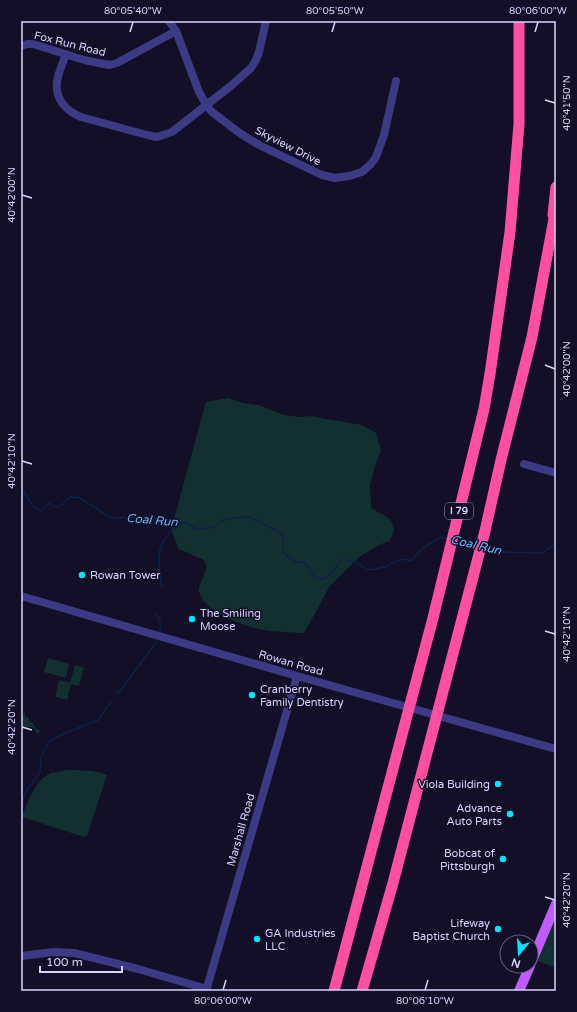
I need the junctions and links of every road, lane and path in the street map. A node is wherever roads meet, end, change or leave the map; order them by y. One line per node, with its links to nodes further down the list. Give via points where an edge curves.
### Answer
1 (169, 21): 4 (street, Skyview Drive)
2 (266, 21): 8 (street, via 259,52 251,68)
3 (519, 21): 22 (highway, I 79, via 518,124 510,232 484,409 433,618)
4 (176, 31): 6 (street, Fox Run Road, via 110,65); 8 (street, Skyview Drive)
5 (21, 46): 6 (street, Fox Run Road, via 33,44)
6 (66, 54): 8 (street, via 57,82 59,95 66,108 81,117 157,137 172,132)
7 (396, 81): 8 (street, Skyview Drive, via 384,135 376,157 362,172 334,178 322,175 259,145 240,134)
8 (206, 106)
9 (556, 187): 11 (highway, I 79)
10 (556, 208): 11 (highway)
11 (552, 234): 23 (highway, I 79, via 532,337 485,531 393,883)
12 (524, 464): 13 (street)
13 (556, 473)
14 (21, 596): 15 (street, Rowan Road)
15 (297, 676): 16 (street, Rowan Road); 21 (street, Marshall Road)
16 (556, 749)
17 (556, 904): 18 (main road)
18 (539, 944)
19 (21, 956): 21 (street, via 74,952)
20 (526, 974): 24 (main road)
21 (207, 990)
22 (334, 991)
23 (362, 991)
24 (519, 991)

